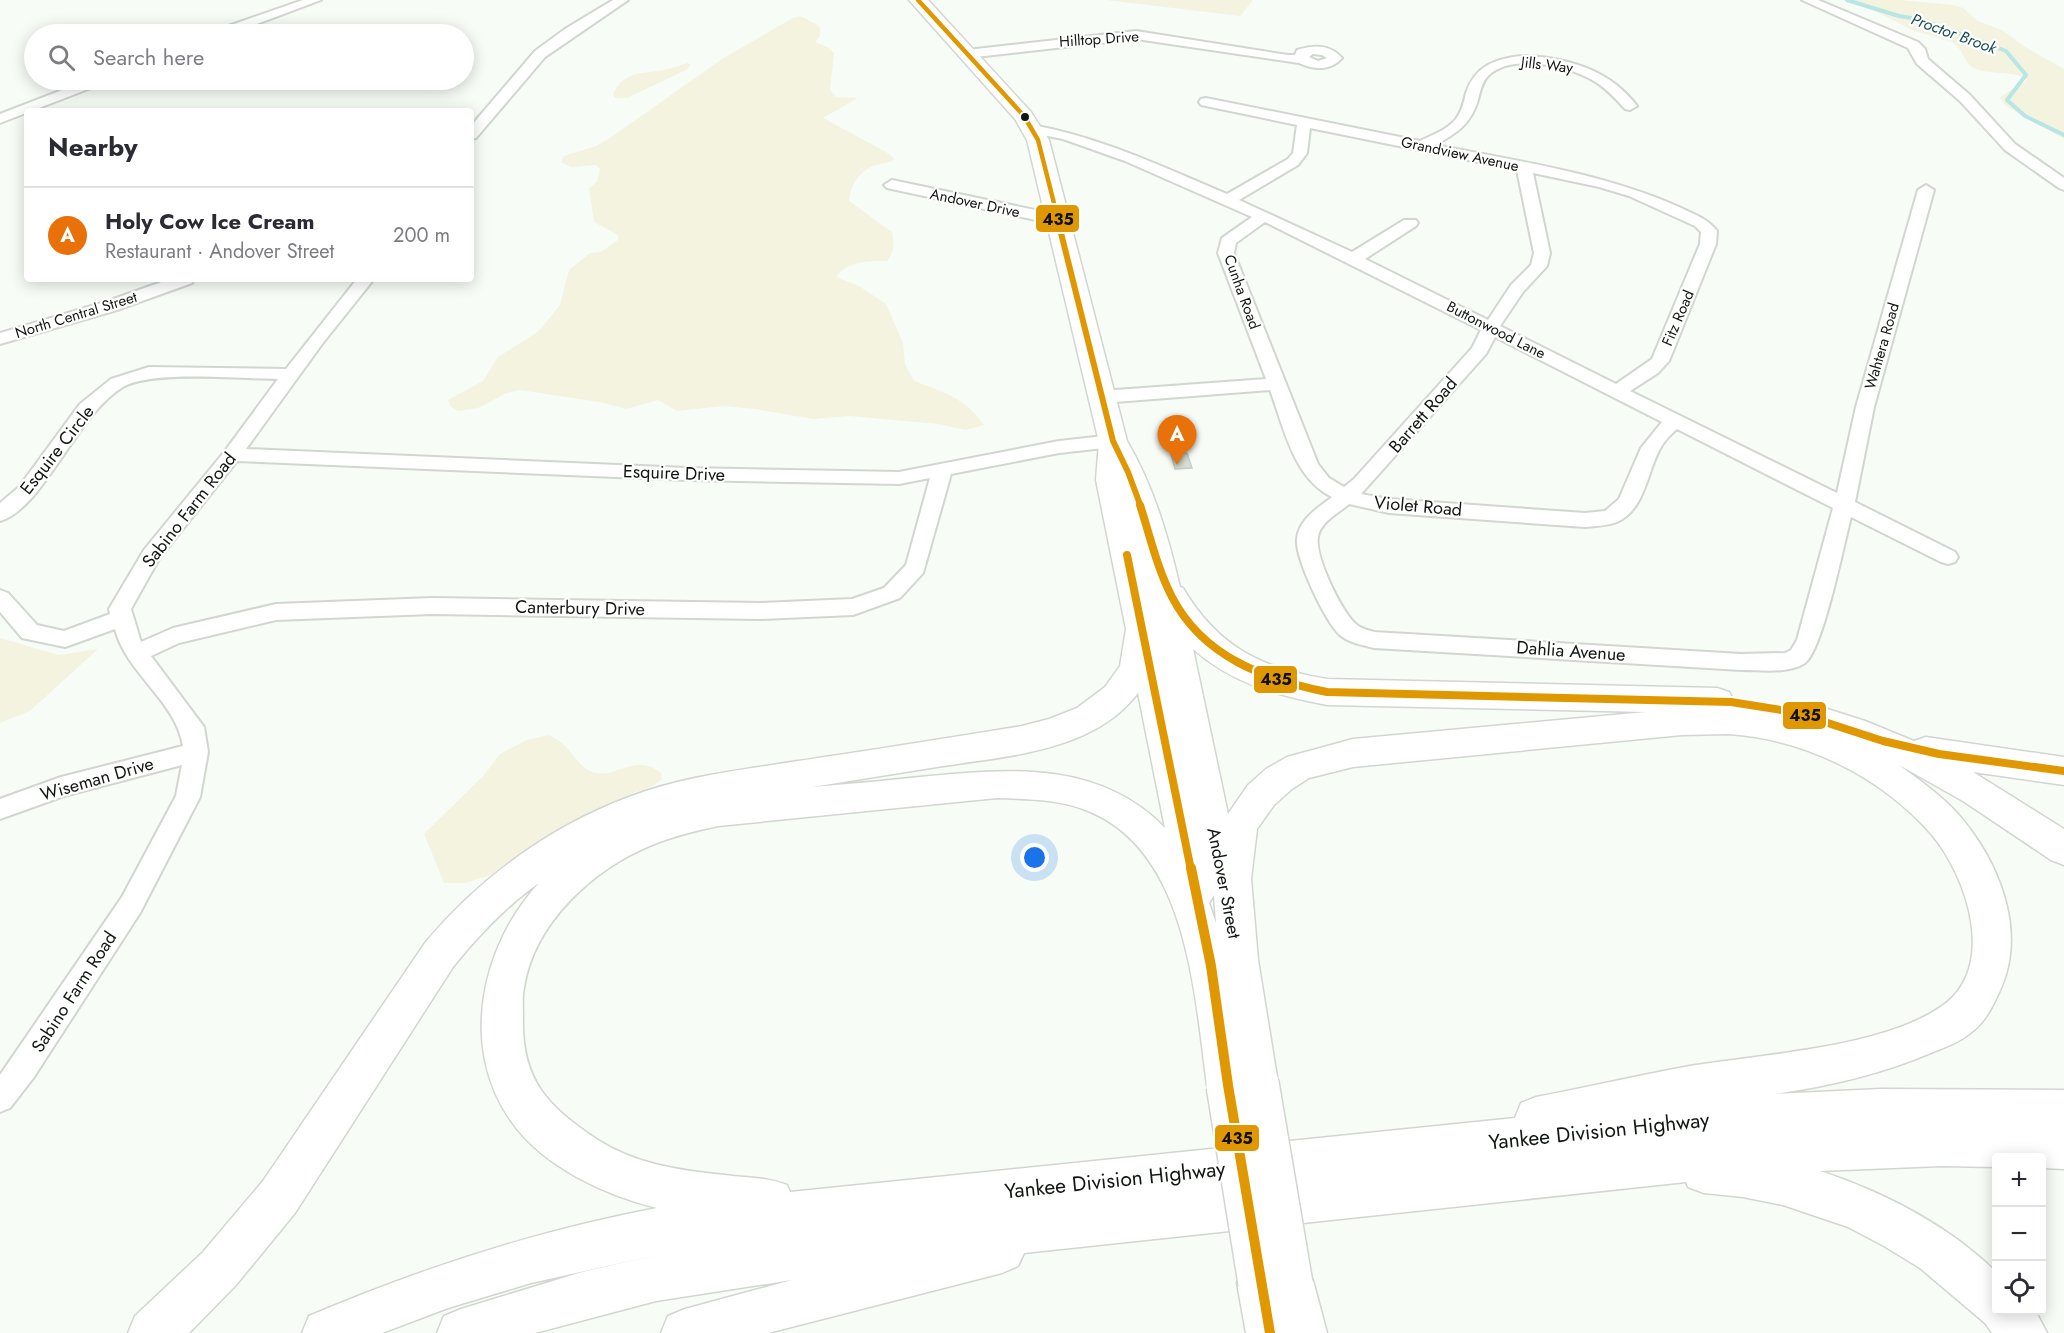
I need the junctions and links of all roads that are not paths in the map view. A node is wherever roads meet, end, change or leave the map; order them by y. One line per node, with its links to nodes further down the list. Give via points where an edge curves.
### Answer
1 (315, 0): 5 (street)
2 (622, 0): 16 (street, via 540,54)
3 (918, 0): 6 (highway, Andover Street)
4 (1808, 0): 20 (street, via 1913,45 1922,61 1965,98 2010,147)
5 (247, 24)
6 (967, 54): 7 (street, Hilltop Drive, via 1136,35); 15 (highway, Andover Street)
7 (1302, 59)
8 (74, 90): 11 (street)
9 (1206, 102): 14 (street, Grandview Avenue)
10 (1630, 106): 17 (street, Jills Way, via 1614,88 1579,69 1522,60 1498,63 1478,77 1472,102 1459,124)
11 (28, 108)
12 (24, 110): 13 (street)
13 (0, 119)
14 (1304, 123): 17 (street, Grandview Avenue); 22 (street, via 1298,158)
15 (1032, 129): 22 (street, Buttonwood Lane, via 1082,141); 24 (highway, Andover Street)
16 (474, 131)
17 (1422, 146): 18 (street, Grandview Avenue)
18 (1524, 167): 26 (street, Grandview Avenue, via 1623,189); 30 (street, Barrett Road, via 1542,260)
19 (892, 185): 24 (street, Andover Drive)
20 (2064, 185)
21 (1926, 190): 41 (street, Wahtera Road, via 1865,407)
22 (1227, 200): 23 (street, Buttonwood Lane)
23 (1264, 216): 27 (street, Buttonwood Lane); 33 (street, Cunha Road, via 1228,241 1226,253)
24 (1059, 220): 35 (highway, Andover Street)
25 (1410, 223): 27 (street)
26 (1706, 227): 34 (street, Fitz Road, via 1708,244 1660,361)
27 (1353, 259): 30 (street, Buttonwood Lane)
28 (178, 282): 31 (street, North Central Street)
29 (364, 282): 32 (street, Sabino Farm Road)
30 (1491, 327): 34 (street, Buttonwood Lane); 40 (street, Barrett Road, via 1480,350 1384,460)
31 (0, 339)
32 (291, 374): 38 (street, Sabino Farm Road); 42 (street, Esquire Circle, via 149,372 117,383 87,408 26,492)
33 (1277, 384): 35 (street); 40 (street, Violet Road, via 1313,474 1327,487)
34 (1617, 391): 36 (street, Buttonwood Lane)
35 (1102, 397): 37 (highway, Andover Street)
36 (1675, 420): 40 (street, Violet Road, via 1658,437 1627,502 1613,516 1585,520 1389,506); 41 (street, Buttonwood Lane)
37 (1113, 441): 39 (street, Esquire Drive, via 1059,447); 44 (highway, Andover Street, via 1139,493); 48 (highway, Andover Street, via 1110,480)
38 (232, 455): 39 (street, Esquire Drive, via 687,474 899,478); 46 (street, Sabino Farm Road, via 151,555 120,609)
39 (942, 470): 49 (street, Canterbury Drive, via 916,568 892,594 853,608 760,611 432,606 276,612 173,636)
40 (1346, 496): 41 (street, Dahlia Avenue, via 1313,522 1307,537 1332,611 1359,636 1764,663 1799,656 1808,641)
41 (1844, 505): 43 (street, Buttonwood Lane)
42 (0, 514)
43 (1948, 557)
44 (1161, 573): 50 (highway, via 1187,621 1223,657 1267,679 1294,687 1327,692 1731,702 1794,712); 55 (highway, Andover Street)
45 (0, 598): 47 (street)
46 (122, 618): 47 (street, via 65,639); 49 (street, Sabino Farm Road, via 129,642)
47 (11, 624)
48 (1142, 624): 55 (highway, Andover Street); 66 (highway, via 1135,667 1125,685 1093,715 1069,728 1022,740 689,793 610,821 529,868 504,887 445,947 266,1215 215,1275)
49 (137, 653): 51 (street, Sabino Farm Road, via 192,727)
50 (1882, 741): 52 (highway, via 1947,756); 54 (highway, via 1973,788)
51 (195, 752): 53 (street, Wiseman Drive, via 61,786); 56 (street, Sabino Farm Road, via 188,797 131,905)
52 (2064, 771)
53 (0, 809)
54 (2064, 849)
55 (1225, 963): 59 (highway, via 1239,829 1248,812 1279,779 1299,767 1353,753 1682,722 1725,721 1775,727 1864,760 1917,797 1964,850 1981,881 1990,914 1993,948 1988,972 1976,997 1959,1018 1905,1045 1864,1058 1691,1086 1508,1124); 61 (highway, via 1174,868 1139,824 1093,797 1064,787 1032,784 986,785 691,815 639,832 612,846 587,861 546,901 530,923 507,975 501,1021 508,1070 518,1094 533,1115 574,1152 629,1178 697,1196 782,1202); 63 (highway, Andover Street, bridge)
56 (0, 1098)
57 (2064, 1111): 59 (highway, Yankee Division Highway, via 1881,1110 1746,1116)
58 (2064, 1147): 60 (highway, Yankee Division Highway, via 1941,1144 1835,1148)
59 (1406, 1150): 61 (highway, Yankee Division Highway)
60 (1561, 1174): 62 (highway, Yankee Division Highway); 64 (highway, via 1716,1171 1833,1199 1913,1237 1948,1260)
61 (898, 1202): 67 (highway, Yankee Division Highway, via 660,1230 562,1251 459,1282)
62 (1103, 1224): 68 (highway, Yankee Division Highway, via 865,1247 667,1276 553,1302); 69 (highway)
63 (1276, 1283): 70 (highway, Andover Street); 71 (highway, Andover Street)
64 (1992, 1300)
65 (2007, 1315): 72 (highway)
66 (152, 1333)
67 (326, 1333)
68 (461, 1333)
69 (685, 1333)
70 (1270, 1333)
71 (1303, 1333)
72 (2023, 1333)

